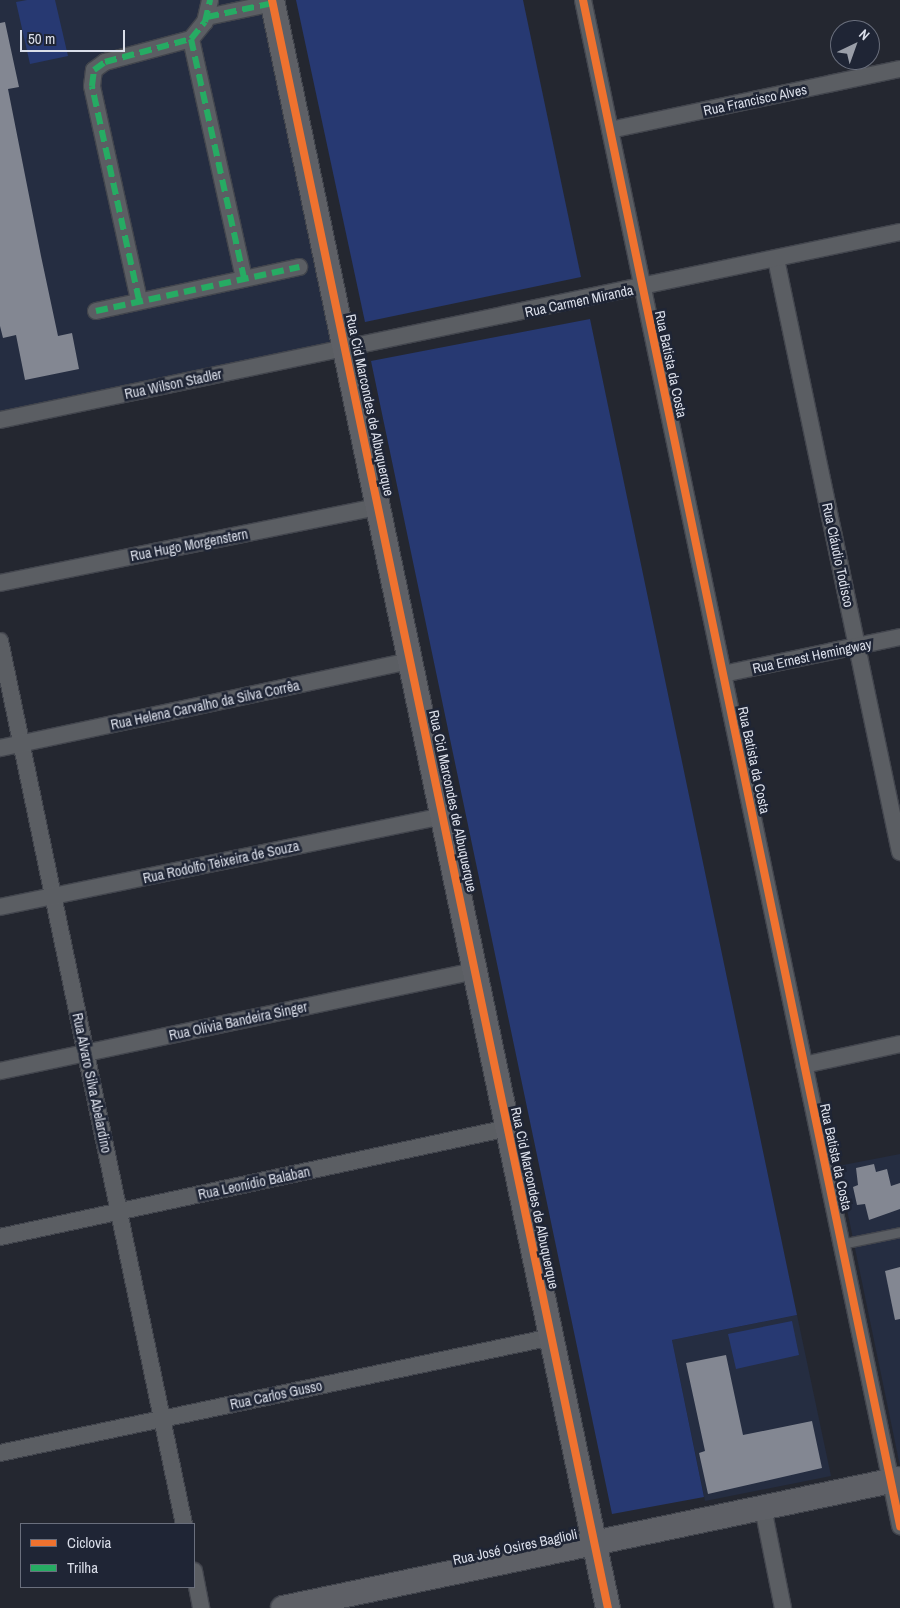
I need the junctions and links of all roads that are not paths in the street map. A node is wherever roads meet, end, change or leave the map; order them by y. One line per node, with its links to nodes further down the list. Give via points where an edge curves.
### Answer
1 (210, 0): 4 (street)
2 (583, 0): 7 (street, Rua Batista da Costa)
3 (273, 1): 4 (street); 15 (street, Rua Cid Marcondes de Albuquerque)
4 (207, 17): 5 (street)
5 (191, 39): 11 (street); 13 (street, via 105,62 94,70 92,86)
6 (900, 69): 7 (street, Rua Francisco Alves)
7 (610, 130): 12 (street, Rua Batista da Costa)
8 (900, 232): 9 (street, Rua Carmen Miranda)
9 (776, 259): 12 (street, Rua Carmen Miranda); 21 (street, Rua Cláudio Todisco)
10 (299, 267): 11 (street)
11 (244, 278): 13 (street)
12 (643, 288): 15 (street, Rua Carmen Miranda); 23 (street, Rua Batista da Costa)
13 (139, 300): 14 (street)
14 (96, 311)
15 (345, 349): 16 (street, Rua Wilson Stadler); 17 (street, Rua Cid Marcondes de Albuquerque)
16 (0, 420)
17 (378, 507): 18 (street, Rua Hugo Morgenstern); 22 (street, Rua Cid Marcondes de Albuquerque)
18 (0, 584)
19 (900, 637): 21 (street, Rua Ernest Hemingway)
20 (0, 641): 24 (street, Rua Alvaro Silva Abelardino)
21 (857, 646): 23 (street, Rua Ernest Hemingway); 27 (street, Rua Cláudio Todisco)
22 (410, 661): 24 (street, Rua Helena Carvalho da Silva Corrêa); 26 (street, Rua Cid Marcondes de Albuquerque)
23 (723, 674): 33 (street, Rua Batista da Costa)
24 (21, 744): 25 (street, Rua Helena Carvalho da Silva Corrêa); 28 (street, Rua Alvaro Silva Abelardino)
25 (0, 748)
26 (443, 816): 28 (street, Rua Rodolfo Teixeira de Souza); 30 (street, Rua Cid Marcondes de Albuquerque)
27 (900, 852)
28 (53, 896): 29 (street, Rua Rodolfo Teixeira de Souza); 32 (street, Rua Alvaro Silva Abelardino)
29 (0, 907)
30 (475, 971): 32 (street, Rua Olívia Bandeira Singer); 35 (street, Rua Cid Marcondes de Albuquerque)
31 (900, 1044): 33 (street)
32 (86, 1053): 34 (street, Rua Olívia Bandeira Singer); 36 (street, Rua Alvaro Silva Abelardino)
33 (804, 1065): 39 (street, Rua Batista da Costa)
34 (0, 1071)
35 (508, 1128): 36 (street, Rua Leonídio Balaban); 40 (street, Rua Cid Marcondes de Albuquerque)
36 (119, 1212): 38 (street, Rua Leonídio Balaban); 41 (street, Rua Alvaro Silva Abelardino)
37 (900, 1232): 39 (lane)
38 (0, 1237)
39 (842, 1244): 43 (street, Rua Batista da Costa)
40 (552, 1337): 41 (street, Rua Carlos Gusso); 47 (street, Rua Cid Marcondes de Albuquerque)
41 (162, 1419): 42 (street, Rua Carlos Gusso); 45 (street, Rua Alvaro Silva Abelardino)
42 (0, 1453)
43 (895, 1480): 44 (street, Rua José Osires Baglioli); 46 (street, Rua Batista da Costa)
44 (763, 1508): 47 (street, Rua José Osires Baglioli); 52 (street)
45 (184, 1523)
46 (900, 1526)
47 (595, 1543): 50 (street, Rua José Osires Baglioli); 51 (street, Rua Cid Marcondes de Albuquerque)
48 (195, 1576): 49 (street)
49 (201, 1608)
50 (283, 1608)
51 (608, 1608)
52 (783, 1608)

